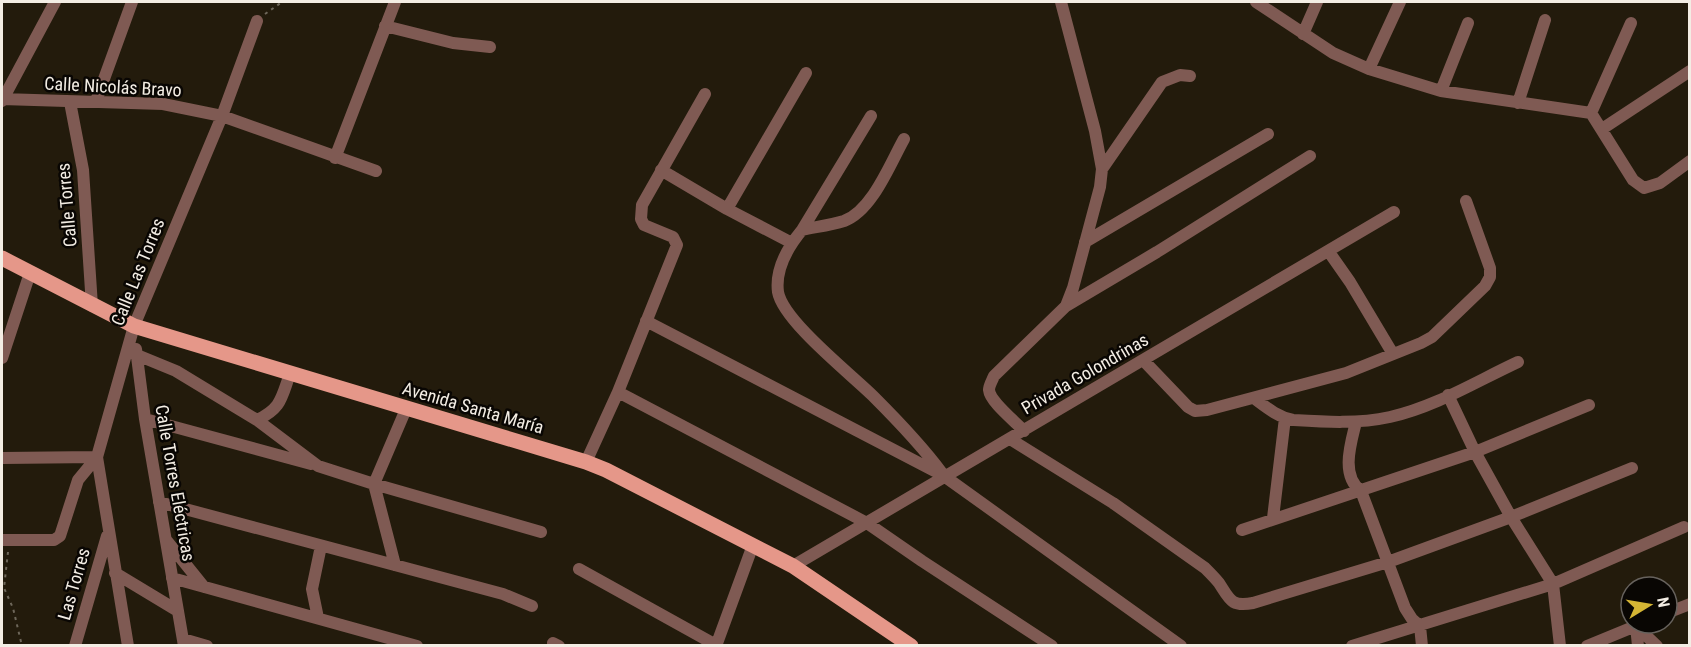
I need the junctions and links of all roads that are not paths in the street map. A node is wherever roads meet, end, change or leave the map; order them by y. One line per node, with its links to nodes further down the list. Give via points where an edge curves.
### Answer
1 (55, 2): 21 (street)
2 (132, 2): 22 (street)
3 (395, 2): 12 (street)
4 (1062, 2): 34 (street)
5 (1256, 2): 13 (street)
6 (1317, 2): 13 (street)
7 (1400, 2): 15 (street)
8 (1545, 20): 24 (street)
9 (256, 21): 26 (street, Calle Las Torres)
10 (1468, 23): 19 (street)
11 (1631, 23): 25 (street)
12 (386, 26): 14 (street, via 453,43); 32 (street)
13 (1303, 34): 15 (street)
14 (490, 47)
15 (1369, 69): 19 (street)
16 (1689, 71): 28 (street)
17 (806, 73): 38 (street)
18 (1190, 76): 34 (street, via 1180,75 1162,82)
19 (1441, 91): 24 (street)
20 (705, 94): 35 (street)
21 (2, 100): 23 (street, Calle Nicolás Bravo)
22 (96, 101): 23 (street, Calle Nicolás Bravo); 26 (street, Calle Nicolás Bravo, via 163,104)
23 (70, 102): 46 (street, Calle Torres, via 83,171)
24 (1518, 103): 25 (street)
25 (1591, 113): 28 (street)
26 (222, 116): 32 (street, Calle Nicolás Bravo); 49 (street, Calle Las Torres)
27 (871, 116): 40 (street)
28 (1602, 129): 33 (street, via 1632,180 1644,188 1660,183)
29 (1268, 134): 41 (street)
30 (904, 139): 40 (street, via 868,203 858,213 844,221)
31 (1310, 156): 47 (street)
32 (335, 158): 36 (street, Calle Nicolás Bravo)
33 (1689, 161)
34 (1102, 169): 41 (street)
35 (661, 170): 38 (street); 48 (street, via 642,205 641,219 644,225 673,237 677,245)
36 (376, 171)
37 (1466, 201): 50 (street, via 1490,278 1432,337)
38 (727, 209): 42 (street)
39 (1394, 212): 43 (street, Privada Golondrinas)
40 (802, 230): 42 (street)
41 (1085, 242): 47 (street)
42 (792, 243): 73 (street, via 778,276 778,294 786,310 926,452)
43 (1329, 252): 50 (street); 53 (street, Privada Golondrinas)
44 (2, 258): 45 (main road, Avenida Santa María)
45 (30, 273): 46 (main road, Avenida Santa María); 52 (street)
46 (92, 306): 49 (main road, Avenida Santa María)
47 (1066, 306): 65 (street, via 991,383 994,401)
48 (646, 321): 56 (street); 73 (street)
49 (134, 326): 51 (street, Calle Torres Eléctricas); 55 (main road, Avenida Santa María); 68 (street, Calle Las Torres)
50 (1393, 354): 58 (street, via 1346,373)
51 (136, 355): 62 (street, Calle Torres Eléctricas); 63 (street, via 176,371)
52 (2, 358)
53 (1144, 361): 58 (street, via 1195,411); 65 (street, Privada Golondrinas)
54 (1518, 362): 57 (street)
55 (290, 374): 60 (main road, Avenida Santa María); 63 (street, via 278,406)
56 (618, 392): 70 (street); 79 (street)
57 (1448, 395): 64 (street, via 1405,413); 67 (street)
58 (1255, 399): 61 (street)
59 (1589, 405): 67 (street)
60 (406, 409): 70 (main road, Avenida Santa María); 74 (street)
61 (1286, 418): 64 (street); 78 (street)
62 (145, 420): 71 (street); 76 (street, Calle Torres Eléctricas)
63 (257, 420): 71 (street)
64 (1356, 422): 75 (street, via 1349,468 1354,486)
65 (1024, 430): 66 (street, Privada Golondrinas)
66 (1010, 439): 73 (street, Privada Golondrinas); 89 (street, via 1113,503 1205,568 1230,601 1240,605)
67 (1475, 452): 75 (street); 77 (street)
68 (97, 457): 69 (street); 82 (street); 84 (street, Calle Las Torres, via 78,480)
69 (2, 458)
70 (586, 462): 87 (main road, Avenida Santa María)
71 (318, 465): 74 (street)
72 (1632, 468): 77 (street)
73 (944, 476): 79 (street, Privada Golondrinas); 110 (street)
74 (374, 484): 83 (street); 90 (street)
75 (1361, 491): 78 (street); 89 (street)
76 (159, 502): 85 (street, Calle Torres Eléctricas); 88 (street)
77 (1511, 517): 89 (street); 95 (street)
78 (1273, 518): 81 (street)
79 (867, 523): 91 (street, Privada Golondrinas); 109 (street)
80 (1684, 527): 95 (street)
81 (1242, 530)
82 (108, 532): 93 (street); 103 (street, Las Torres)
83 (541, 532)
84 (60, 536): 86 (street, Las Torres, via 54,540)
85 (165, 539): 94 (street, Calle Torres Eléctricas); 96 (street)
86 (5, 540)
87 (753, 545): 91 (main road, Avenida Santa María); 107 (street)
88 (321, 546): 90 (street); 99 (street, via 312,589)
89 (1388, 562): 100 (street, via 1405,608)
90 (394, 565): 97 (street)
91 (793, 566): 108 (main road, Avenida Santa María)
92 (579, 569): 107 (street)
93 (115, 573): 98 (street); 104 (street)
94 (172, 578): 96 (street); 98 (street, Calle Torres Eléctricas)
95 (1553, 584): 100 (street); 113 (street)
96 (204, 587): 99 (street)
97 (532, 606)
98 (178, 610): 102 (street, Calle Torres Eléctricas)
99 (318, 618): 106 (street)
100 (1420, 626): 111 (street); 112 (street)
101 (1619, 632): 114 (street)
102 (183, 642): 105 (street)
103 (75, 645)
104 (128, 645)
105 (207, 645)
106 (417, 645)
107 (716, 645)
108 (911, 645)
109 (1052, 645)
110 (1180, 645)
111 (1354, 645)
112 (1422, 645)
113 (1560, 645)
114 (1587, 645)

